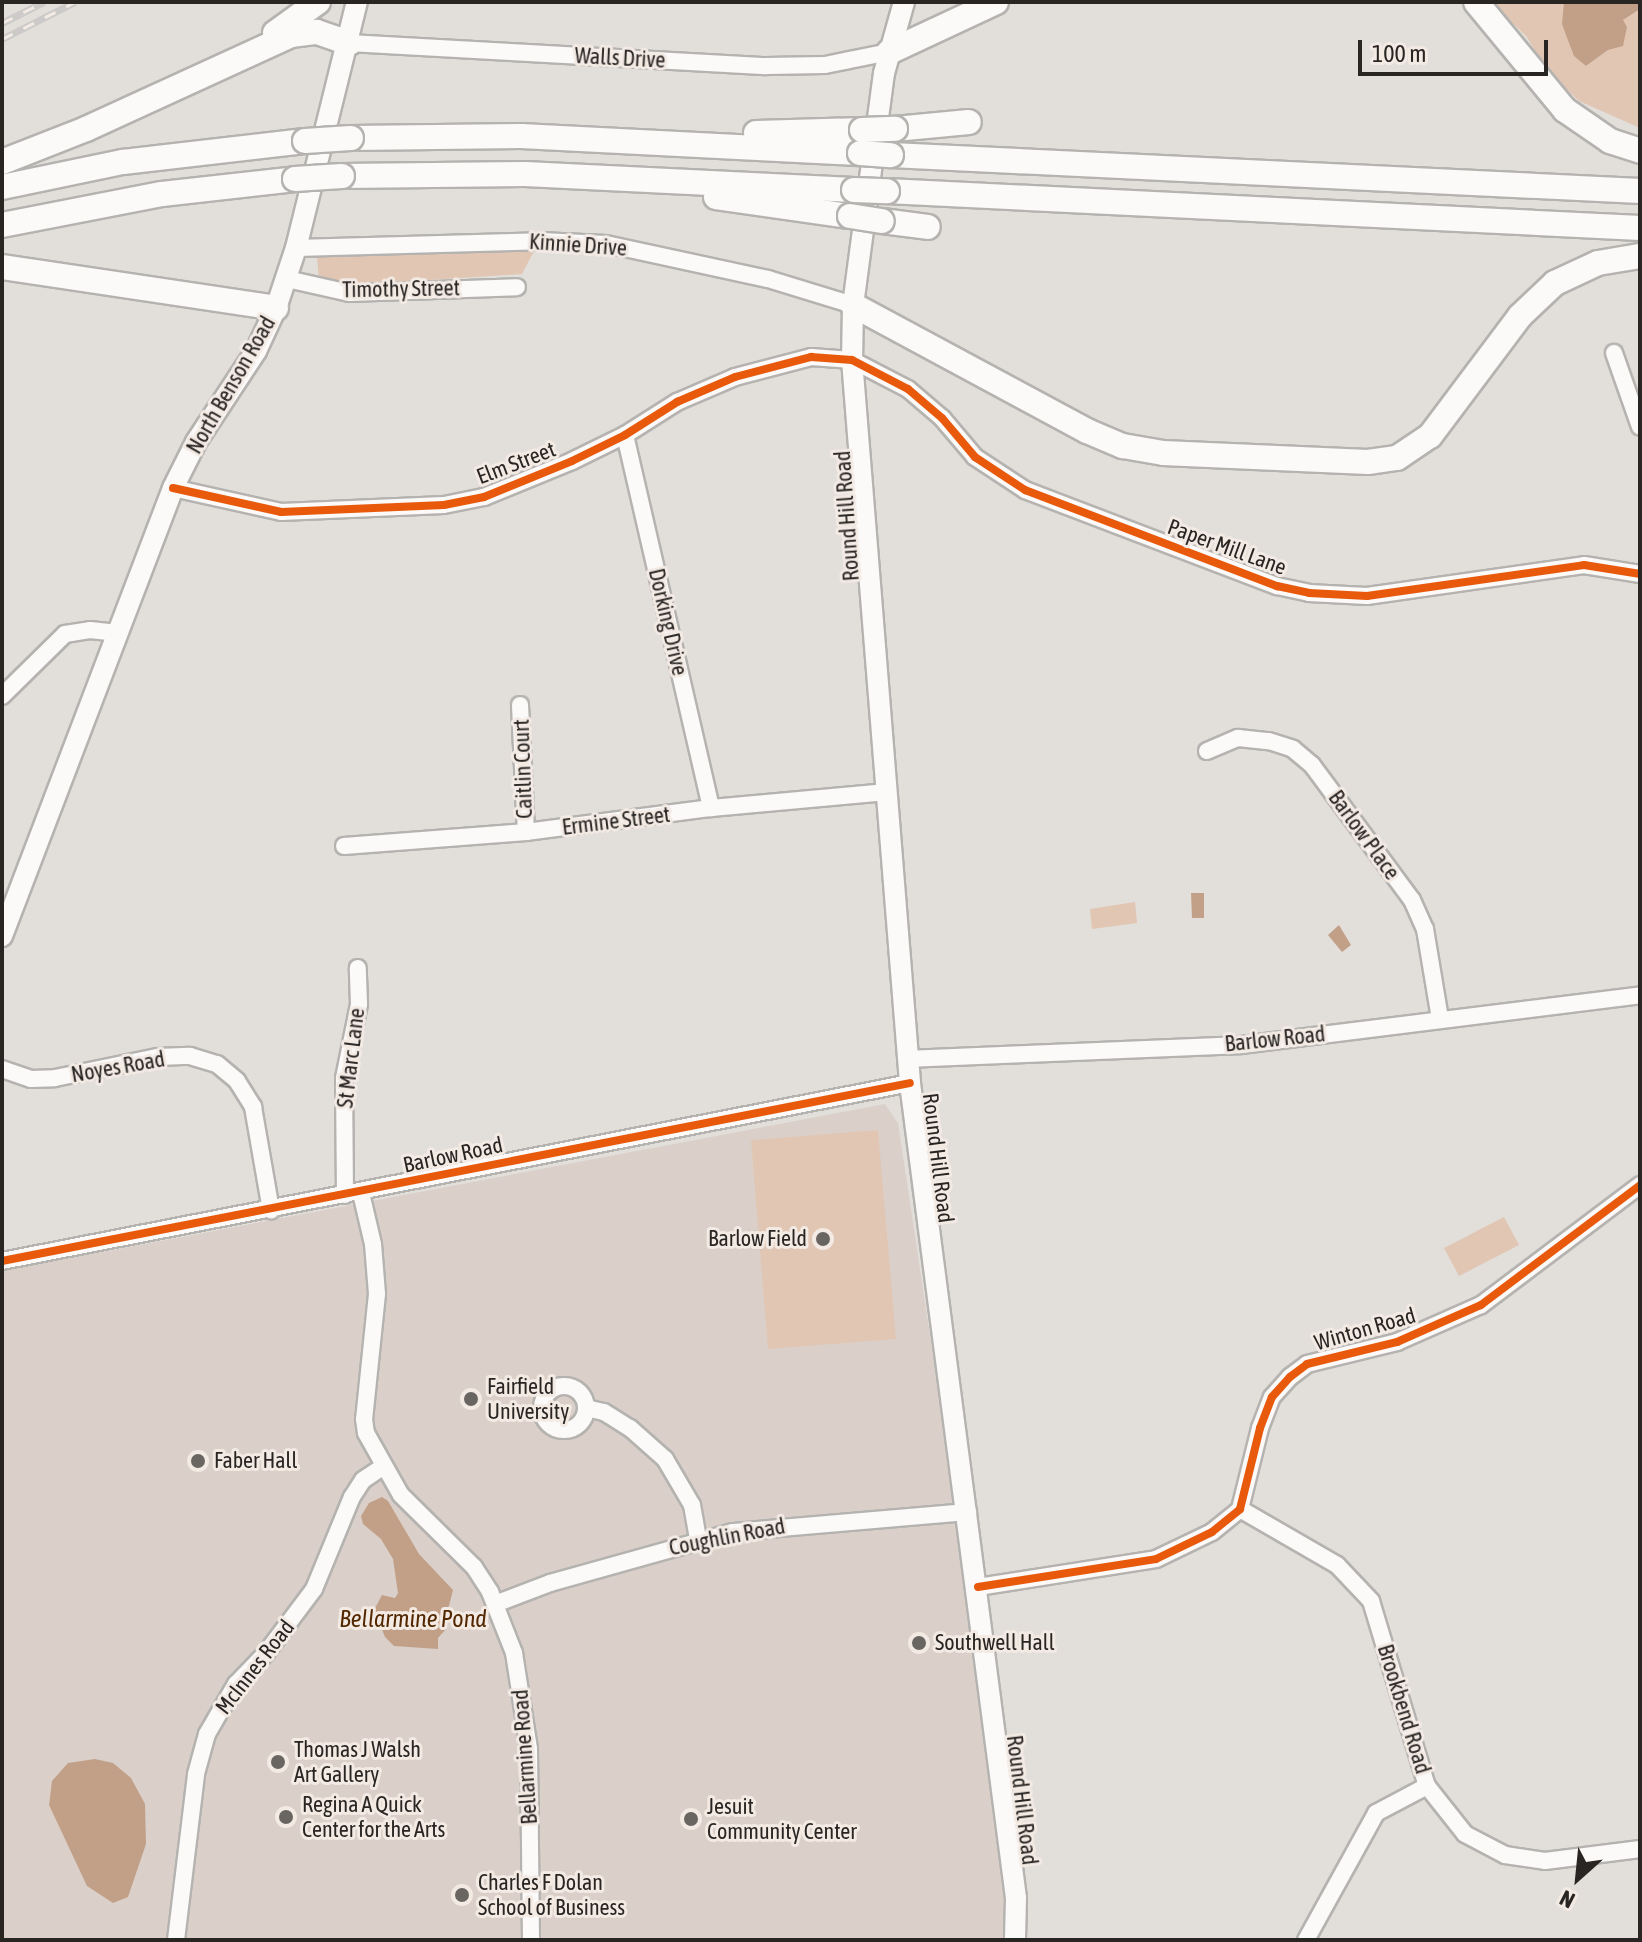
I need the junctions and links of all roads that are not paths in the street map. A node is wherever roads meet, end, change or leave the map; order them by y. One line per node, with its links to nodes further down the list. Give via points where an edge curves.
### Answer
1 (318, 2): 8 (highway)
2 (357, 2): 6 (main road, North Benson Road)
3 (904, 2): 7 (main road, Round Hill Road)
4 (996, 2): 7 (highway)
5 (1476, 2): 11 (highway, via 1565,110 1594,132)
6 (349, 43): 7 (street, Walls Drive, via 766,66 825,65); 8 (highway, via 300,32); 19 (main road, North Benson Road)
7 (889, 52): 24 (main road, Round Hill Road)
8 (212, 71): 12 (highway)
9 (969, 122): 10 (highway, bridge, via 895,129)
10 (861, 142): 14 (highway, bridge, via 351,138 123,162); 15 (highway, bridge, via 891,155)
11 (1640, 151)
12 (2, 162)
13 (571, 176): 16 (highway, bridge, via 434,173 295,179 162,194); 17 (highway, bridge); 18 (highway, bridge)
14 (2, 187)
15 (1640, 191)
16 (2, 225)
17 (928, 227)
18 (1640, 228)
19 (296, 248): 22 (main road, North Benson Road); 24 (street, Kinnie Drive, via 596,243 768,279)
20 (1640, 256): 24 (highway, via 1598,263 1555,283 1520,316 1430,436 1397,458 1368,462 1163,453 1123,446)
21 (2, 267): 25 (highway)
22 (287, 279): 23 (street, Timothy Street, via 349,293); 25 (main road, North Benson Road)
23 (517, 287)
24 (853, 305): 27 (main road, Round Hill Road)
25 (276, 308): 30 (main road, North Benson Road)
26 (1614, 353): 28 (street)
27 (852, 360): 29 (street, Elm Street, via 811,357 735,377 677,402); 31 (street, Paper Mill Lane, via 908,389 975,457 1025,490 1277,586 1367,596 1584,565); 36 (main road, Round Hill Road)
28 (1640, 427)
29 (625, 435): 30 (street, Elm Street, via 484,497 444,505 281,512); 37 (street, Dorking Drive)
30 (173, 488): 32 (main road, North Benson Road)
31 (1640, 574)
32 (118, 633): 33 (street, via 65,634); 40 (main road, North Benson Road)
33 (2, 696)
34 (520, 705): 38 (street, Caitlin Court)
35 (1207, 751): 43 (street, Barlow Place, via 1238,738 1269,741 1293,749 1312,765 1412,900 1425,929)
36 (887, 792): 37 (street, Ermine Street); 44 (main road, Round Hill Road)
37 (711, 808): 38 (street, Ermine Street)
38 (526, 832): 39 (street, Ermine Street)
39 (344, 846)
40 (2, 936)
41 (358, 968): 48 (street, St Marc Lane, via 359,1004 344,1078)
42 (1640, 995): 43 (street, Barlow Road)
43 (1440, 1019): 44 (street, Barlow Road, via 1241,1045)
44 (908, 1059): 46 (main road, Round Hill Road)
45 (2, 1069): 49 (street, Noyes Road, via 31,1079 157,1057 190,1056 217,1064 237,1081 253,1107)
46 (910, 1083): 48 (street, Barlow Road); 54 (main road, Round Hill Road)
47 (1640, 1185): 53 (street, Winton Road, via 1481,1305 1397,1342 1307,1364 1290,1377 1272,1397 1260,1428)
48 (353, 1194): 49 (street, Barlow Road); 52 (street, Bellarmine Road, via 373,1244 377,1294 364,1419)
49 (271, 1210): 50 (street, Barlow Road)
50 (2, 1261)
51 (586, 1408): 55 (street, via 622,1423 665,1459 692,1505)
52 (384, 1466): 57 (street, Bellarmine Road, via 401,1495 474,1567); 60 (street, McInnes Road, via 363,1480 314,1589 236,1684 207,1734 196,1774)
53 (1240, 1509): 56 (street, via 1212,1532 1156,1559); 58 (street, Brookbend Road, via 1337,1565 1371,1601)
54 (968, 1512): 55 (street, Coughlin Road, via 769,1527); 56 (main road, Round Hill Road)
55 (698, 1538): 57 (street, Coughlin Road)
56 (978, 1587): 62 (main road, Round Hill Road, via 1016,1898)
57 (495, 1604): 61 (street, Bellarmine Road, via 514,1653 529,1749)
58 (1427, 1786): 59 (street, Brookbend Road, via 1465,1834 1505,1855 1545,1861); 63 (street, via 1376,1813)
59 (1640, 1849)
60 (176, 1940)
61 (531, 1940)
62 (1015, 1940)
63 (1306, 1940)

